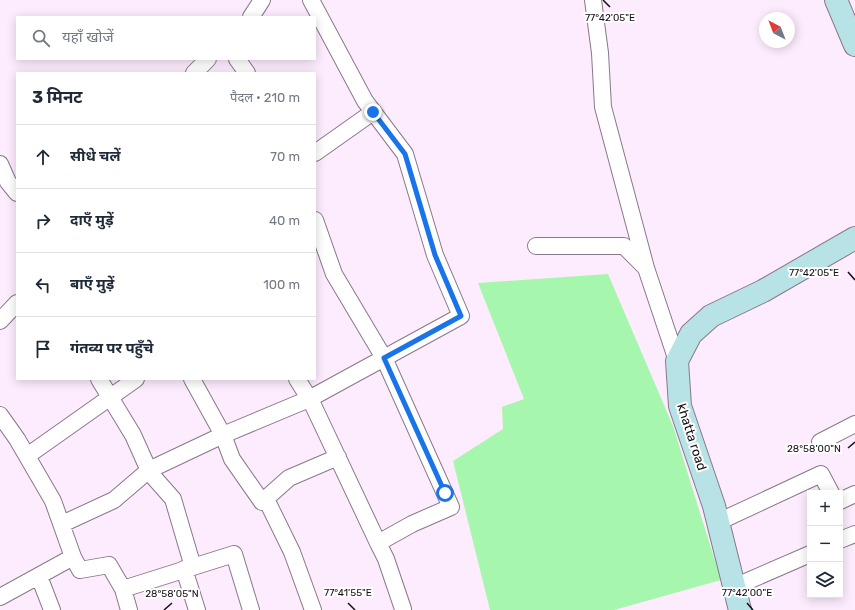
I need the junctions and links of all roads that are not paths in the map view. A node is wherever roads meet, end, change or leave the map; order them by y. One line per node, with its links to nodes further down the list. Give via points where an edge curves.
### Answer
1 (262, 0): 5 (street)
2 (311, 0): 11 (street)
3 (593, 0): 18 (street, via 600,53 603,107)
4 (836, 0): 6 (street)
5 (251, 16)
6 (855, 45)
7 (207, 60): 9 (street)
8 (238, 60): 10 (street)
9 (195, 72)
10 (246, 72)
11 (373, 112): 12 (street); 21 (street, via 405,154 435,255 461,316)
12 (316, 152)
13 (0, 164): 14 (street, via 8,182)
14 (16, 192)
15 (316, 223): 21 (street, via 334,274)
16 (855, 238): 22 (street, via 763,291 711,316 691,334)
17 (536, 246): 18 (street, via 624,246)
18 (646, 268): 22 (street)
19 (16, 307): 20 (street)
20 (0, 321)
21 (384, 358): 28 (street); 44 (street, via 451,506)
22 (677, 361): 40 (street, khatta road, via 680,406)
23 (99, 380): 27 (street)
24 (135, 380): 27 (street)
25 (193, 380): 31 (street)
26 (298, 380): 28 (street)
27 (110, 398): 33 (street); 35 (street, via 133,435)
28 (309, 398): 31 (street); 34 (street)
29 (0, 415): 33 (street)
30 (855, 424): 32 (street)
31 (223, 435): 35 (street); 38 (street, via 232,459 262,502)
32 (820, 442)
33 (27, 456): 41 (street, via 53,501)
34 (338, 457): 38 (street, via 289,478); 44 (street)
35 (149, 470): 41 (street, via 114,500); 47 (street, via 173,499)
36 (830, 490): 40 (street, via 822,474)
37 (855, 494): 39 (street)
38 (266, 499): 57 (street, via 292,552)
39 (843, 500)
40 (718, 522): 49 (street, khatta road)
41 (62, 524): 46 (street)
42 (855, 534): 43 (street)
43 (843, 539)
44 (378, 543): 52 (street)
45 (807, 555): 49 (street)
46 (73, 557): 50 (street, via 80,570 109,565); 51 (street)
47 (189, 568): 50 (street); 55 (street); 56 (street, via 234,554)
48 (42, 584): 53 (street)
49 (734, 587): 58 (street, khatta road)
50 (123, 589): 54 (street)
51 (0, 597)
52 (403, 609)
53 (52, 610)
54 (129, 610)
55 (197, 610)
56 (251, 610)
57 (313, 610)
58 (740, 610)

